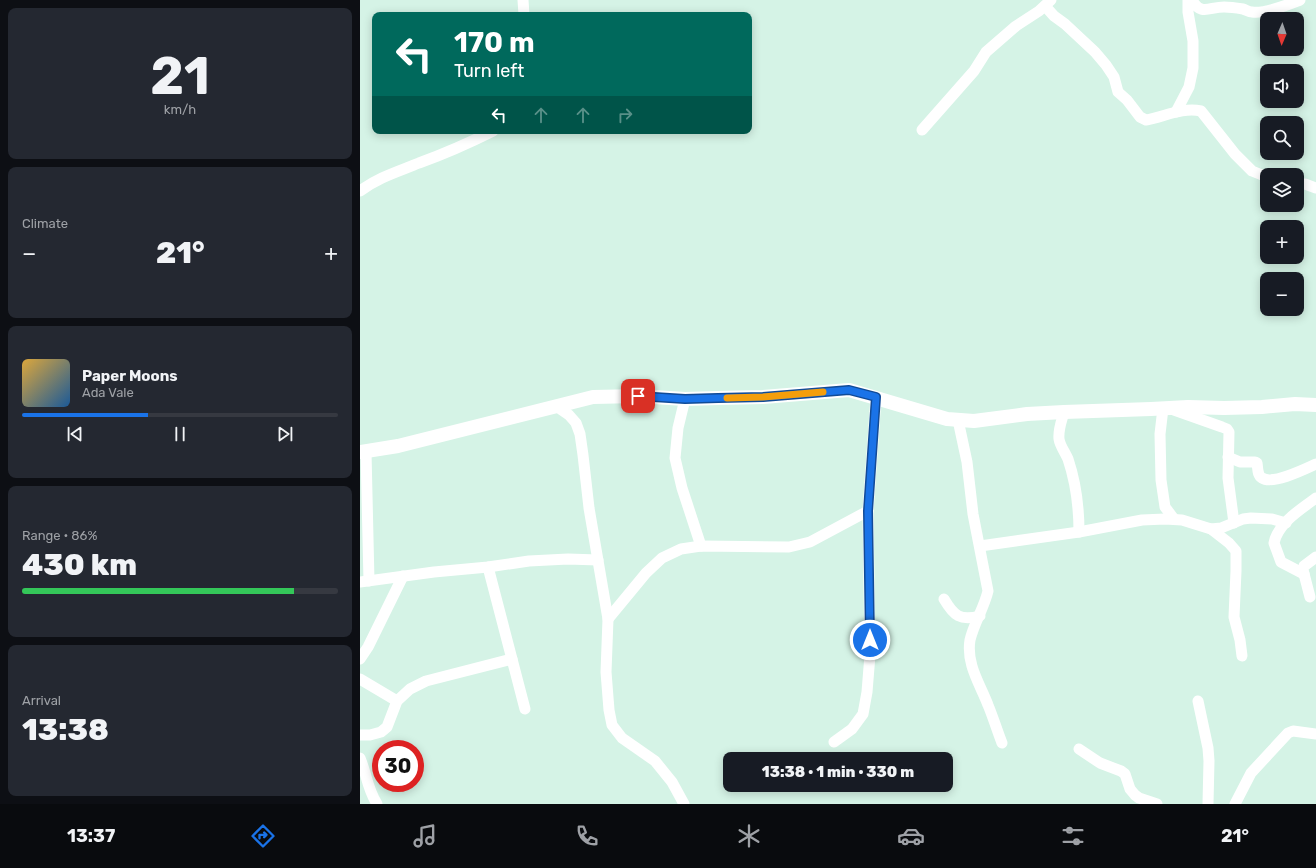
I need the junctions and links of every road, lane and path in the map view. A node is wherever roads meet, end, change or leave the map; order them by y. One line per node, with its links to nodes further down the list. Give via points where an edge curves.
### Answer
1 (523, 0): 6 (street)
2 (1188, 0): 7 (street, via 1193,40 1193,68 1189,88)
3 (1192, 0): 4 (street, via 1195,6 1204,10 1230,8 1254,12)
4 (1300, 0)
5 (1048, 3): 7 (street, via 1054,16 1106,65 1114,76 1118,92 1140,117 1146,120); 8 (street, via 986,52 961,86)
6 (524, 12)
7 (1176, 112): 10 (street, via 1201,111 1235,154 1252,171)
8 (922, 130)
9 (486, 134): 13 (street, via 441,155 390,173)
10 (1260, 174)
11 (1304, 184): 12 (street)
12 (1316, 188)
13 (360, 191)
14 (876, 397): 15 (street, via 849,390 763,397); 20 (street, via 886,402); 25 (street)
15 (685, 399): 17 (street, via 593,397); 31 (street, via 678,428 675,458)
16 (1316, 405): 18 (street)
17 (556, 406): 21 (street, via 398,446); 34 (street, via 576,423 580,434)
18 (1166, 408): 19 (street); 22 (street, via 1227,429); 26 (street, via 1160,434 1161,480 1165,507)
19 (1064, 412): 20 (street, via 989,420); 30 (street, via 1059,438 1078,499)
20 (958, 420): 32 (street)
21 (363, 452): 38 (street)
22 (1228, 457): 23 (street, via 1240,462 1257,463 1258,473 1266,479 1279,479); 27 (street)
23 (1316, 464)
24 (1316, 498): 28 (street)
25 (868, 511): 31 (street, via 810,542 789,547); 52 (street, via 870,655 867,692 863,714 852,729)
26 (1174, 519): 29 (street); 30 (street, via 1142,520)
27 (1234, 523): 28 (street, via 1251,518); 29 (street)
28 (1286, 523): 36 (street, via 1275,539 1275,548 1281,562)
29 (1211, 529): 43 (street, via 1236,552 1234,617)
30 (1079, 532): 32 (street)
31 (701, 546): 42 (street, via 681,549 662,558)
32 (980, 546): 41 (street, via 988,591)
33 (1316, 557): 36 (street, via 1304,566)
34 (598, 560): 35 (street, via 529,561); 42 (street)
35 (488, 567): 37 (street); 45 (street)
36 (1304, 574): 39 (street)
37 (403, 576): 38 (street); 44 (street)
38 (364, 581)
39 (1310, 597)
40 (944, 599): 41 (street, via 958,616)
41 (980, 616): 53 (street, via 970,640 970,660)
42 (608, 619): 57 (street, via 606,672 612,725 622,738 655,761 672,782)
43 (1242, 656)
44 (360, 659)
45 (512, 659): 47 (street, via 426,681 410,689); 49 (street)
46 (360, 679): 47 (street)
47 (397, 701): 51 (street, via 387,727 381,732)
48 (1198, 701): 59 (street, via 1208,748)
49 (525, 709)
50 (1316, 734): 60 (street, via 1293,731 1288,733 1251,773)
51 (360, 735)
52 (834, 742)
53 (1002, 743)
54 (1079, 749): 58 (street, via 1100,763 1121,771 1135,795)
55 (360, 758): 56 (street, via 369,792)
56 (376, 804)
57 (684, 804)
58 (1157, 804)
59 (1208, 804)
60 (1235, 804)

